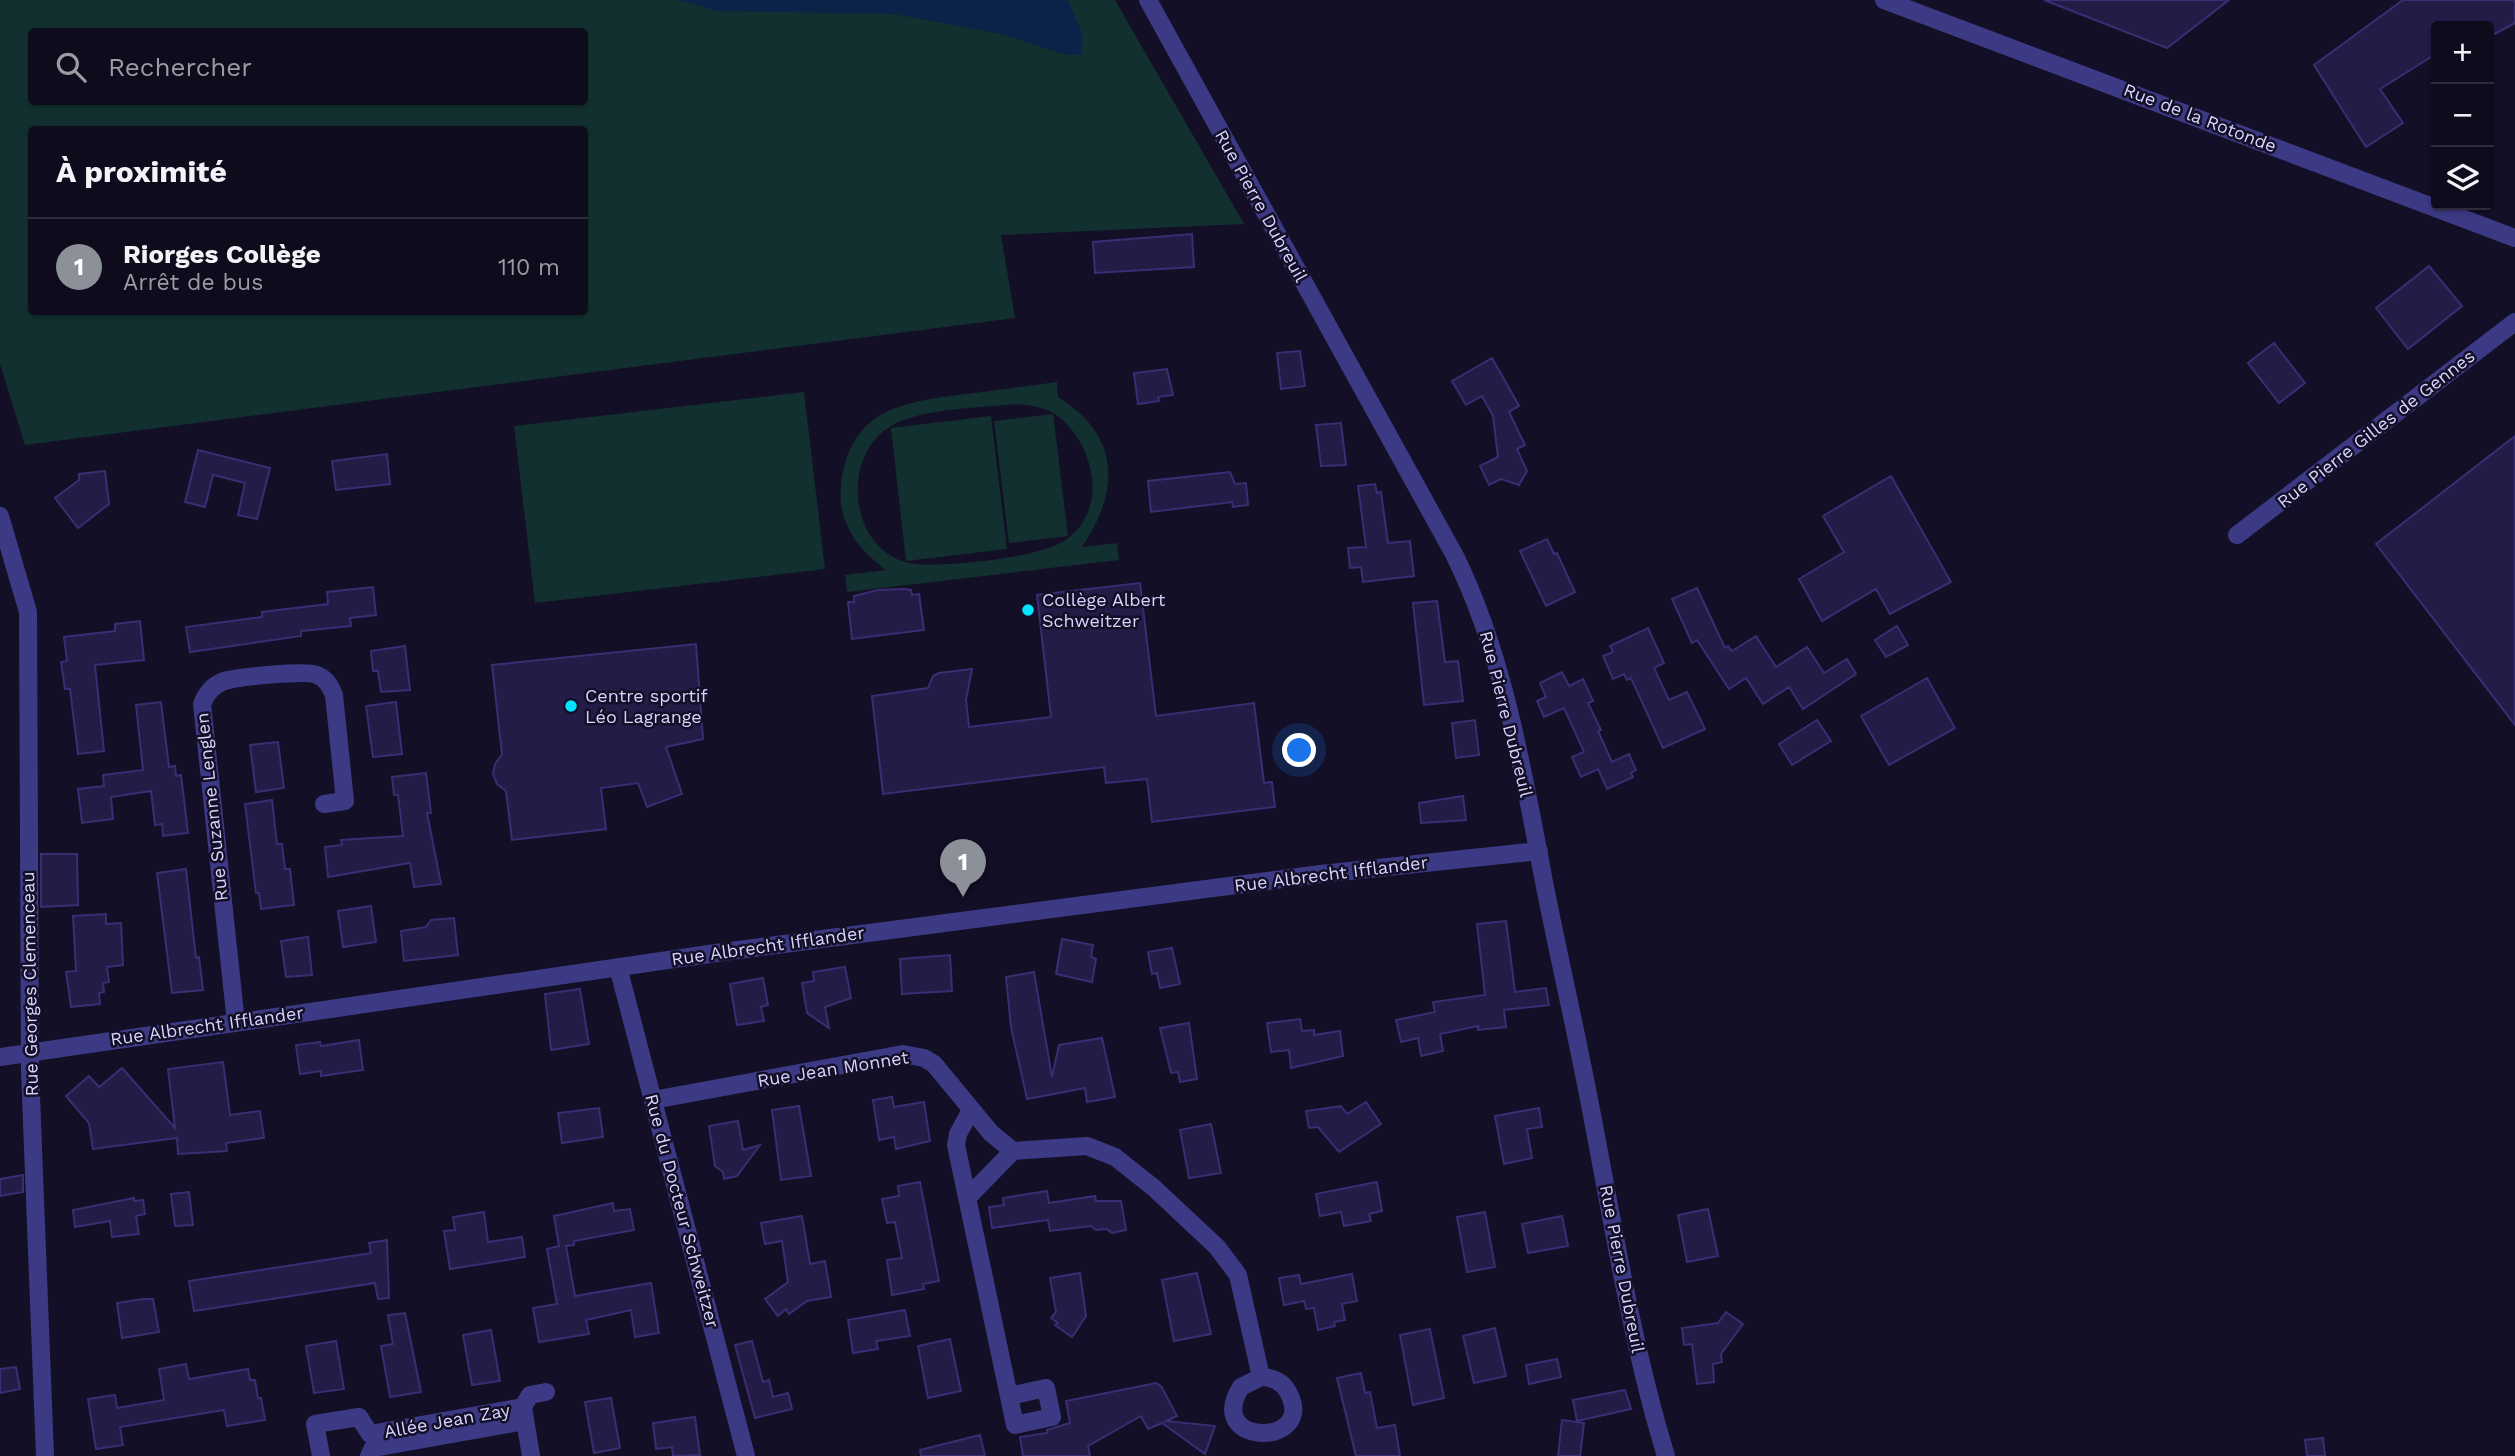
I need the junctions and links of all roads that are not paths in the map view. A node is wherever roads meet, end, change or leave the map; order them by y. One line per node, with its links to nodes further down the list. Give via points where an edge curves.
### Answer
1 (1148, 0): 8 (street, Rue Pierre Dubreuil, via 1465,576 1499,670)
2 (1884, 0): 3 (street, Rue de la Rotonde)
3 (2515, 238)
4 (2515, 322): 6 (street, Rue Pierre Gilles de Gennes)
5 (0, 516): 11 (street, Rue Georges Clemenceau, via 28,612)
6 (2237, 535)
7 (324, 803): 10 (street, Rue Suzanne Lenglen, via 345,801 329,683 305,672 223,681 207,693 202,704 211,813)
8 (1538, 851): 9 (street, Rue Albrecht Ifflander, via 1321,874); 26 (street, Rue Pierre Dubreuil, via 1626,1295)
9 (618, 967): 10 (street, Rue Albrecht Ifflander); 13 (street, Rue du Docteur Schweitzer)
10 (236, 1023): 11 (street, Rue Albrecht Ifflander)
11 (30, 1051): 12 (street, Rue Albrecht Ifflander); 22 (street, Rue Georges Clemenceau)
12 (0, 1057)
13 (653, 1100): 14 (street, Rue Jean Monnet, via 903,1054 934,1064); 25 (street, Rue du Docteur Schweitzer)
14 (971, 1110): 15 (street, Rue Jean Monnet); 16 (street, via 956,1145)
15 (1013, 1151): 16 (street); 17 (street, via 1087,1146 1115,1157 1154,1188 1217,1247 1238,1275)
16 (967, 1198): 19 (street)
17 (1261, 1377)
18 (546, 1392): 20 (street, Allée Jean Zay, via 530,1395)
19 (1009, 1396)
20 (524, 1414): 21 (street, Allée Jean Zay); 24 (street, Allée Jean Zay)
21 (371, 1446): 23 (street, Allée Jean Zay, via 359,1417 315,1424)
22 (45, 1456)
23 (321, 1456)
24 (531, 1456)
25 (746, 1456)
26 (1666, 1456)

